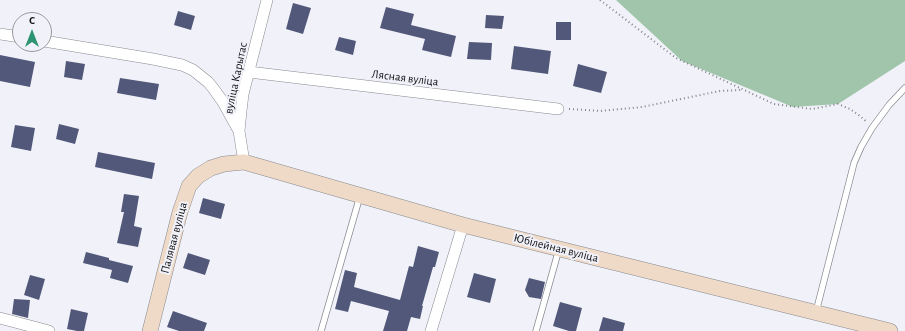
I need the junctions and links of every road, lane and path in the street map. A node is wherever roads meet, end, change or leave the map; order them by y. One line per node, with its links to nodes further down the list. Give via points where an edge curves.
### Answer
1 (267, 0): 6 (street, вуліца Карытас)
2 (600, 0): 8 (path, via 676,58)
3 (0, 34): 4 (street)
4 (12, 36)
5 (52, 42): 11 (street, via 168,61 193,70 213,88)
6 (249, 72): 9 (street, Лясная вуліца); 11 (street, вуліца Карытас, via 242,100)
7 (905, 88): 10 (lane)
8 (743, 90): 9 (path, via 720,91 642,107 600,111); 10 (path, via 774,104 812,109 838,104 860,116)
9 (558, 109)
10 (872, 128): 17 (lane, via 854,163)
11 (239, 131): 12 (street, вуліца Карытас)
12 (244, 162): 13 (main road, Юбілейная вуліца); 14 (main road, Юбілейная вуліца)
13 (224, 164): 20 (main road, Палявая вуліца, via 210,168 189,186)
14 (360, 196): 15 (main road, Юбілейная вуліца); 21 (lane)
15 (462, 225): 16 (main road, Юбілейная вуліца); 22 (street)
16 (559, 249): 17 (main road, Юбілейная вуліца); 23 (lane)
17 (816, 312): 24 (main road, Юбілейная вуліца)
18 (0, 318): 19 (street)
19 (49, 331)
20 (150, 331)
21 (321, 331)
22 (431, 331)
23 (536, 331)
24 (887, 331)

